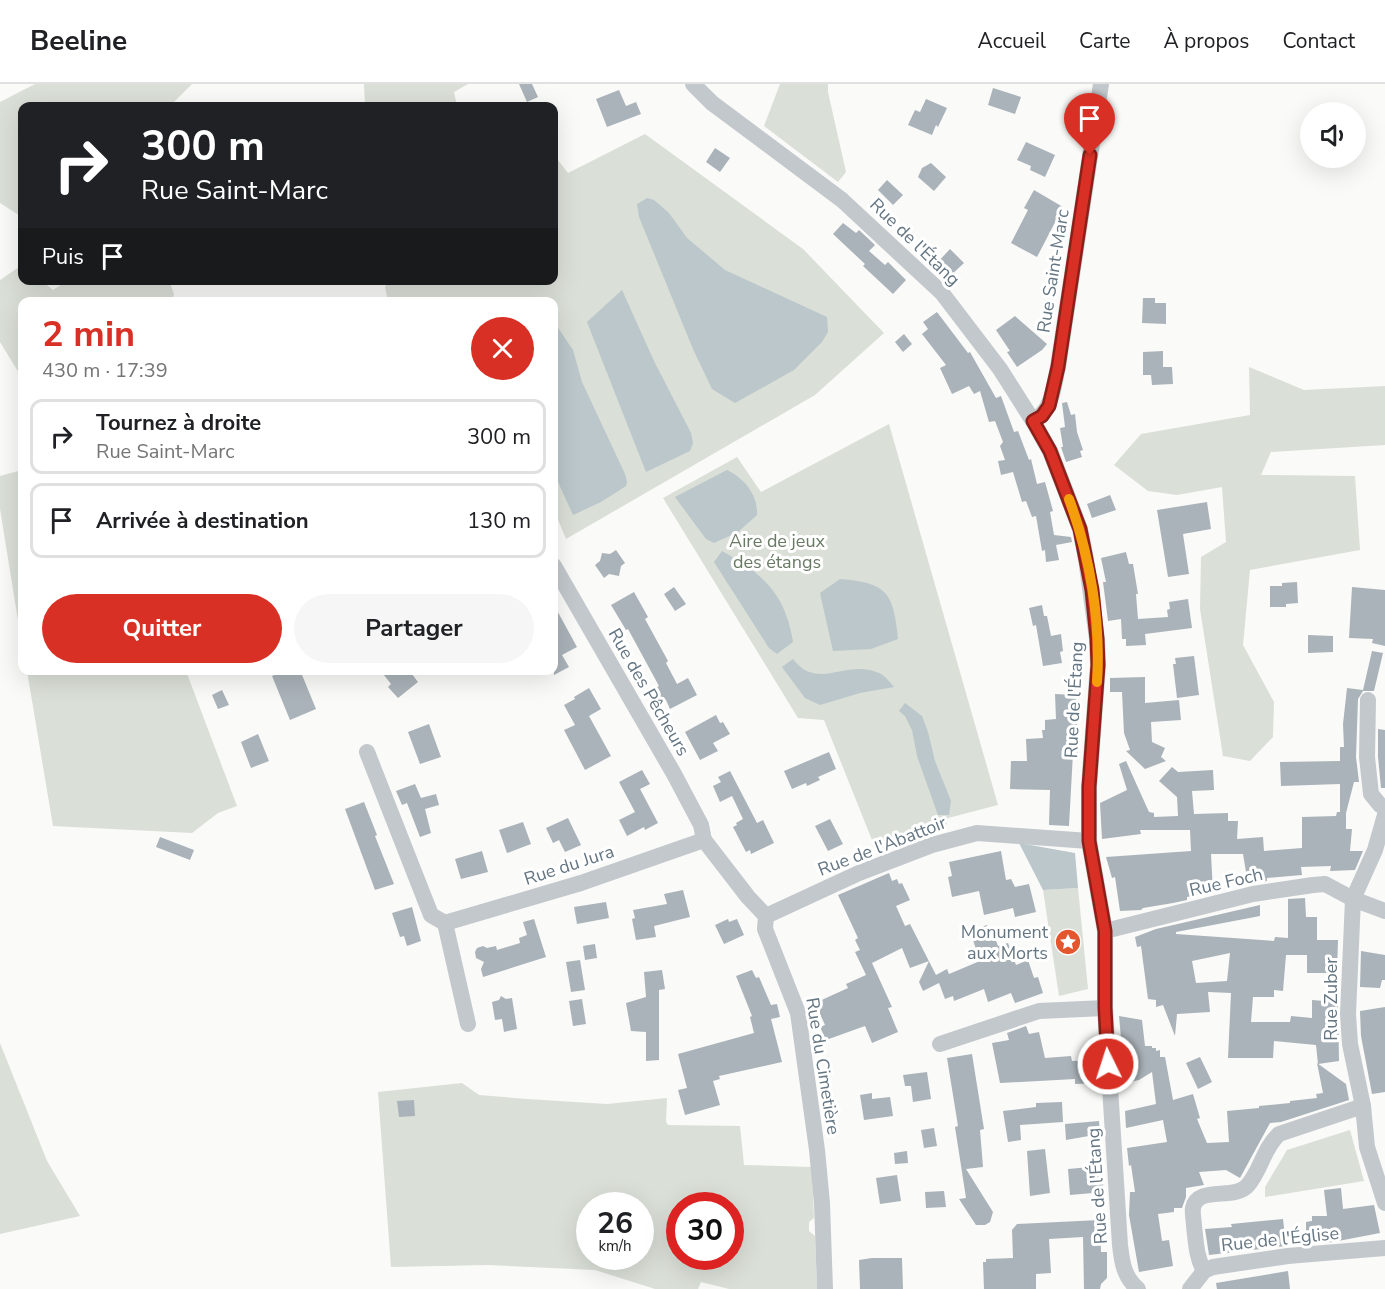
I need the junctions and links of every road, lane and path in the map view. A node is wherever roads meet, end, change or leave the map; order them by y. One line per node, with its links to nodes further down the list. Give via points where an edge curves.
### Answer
1 (693, 84): 3 (street, Rue de l'Étang, via 712,103 842,200 931,282 975,334)
2 (1101, 84): 3 (street, Rue Saint-Marc, via 1058,367 1049,406)
3 (1033, 421): 10 (street, Rue de l'Étang, via 1050,451 1080,529 1092,590 1098,665)
4 (558, 573): 9 (street, Rue des Pêcheurs, via 674,774 701,825)
5 (1368, 700): 7 (street, via 1371,794)
6 (367, 752): 15 (street, via 431,915)
7 (1385, 807)
8 (1385, 815): 11 (street)
9 (704, 840): 14 (street); 15 (street, Rue du Jura, via 581,883)
10 (1089, 841): 14 (street, Rue de l'Abattoir, via 978,833 932,845 859,873); 16 (street, Rue de l'Étang)
11 (1380, 849): 12 (street)
12 (1353, 899): 13 (street, Rue Foch); 16 (street, Rue Foch, via 1325,884 1313,885 1253,894); 20 (street, Rue Zuber, via 1348,1014)
13 (1385, 911)
14 (766, 916): 24 (street, Rue du Cimetière, via 765,929 798,1013 817,1150)
15 (445, 923): 18 (street)
16 (1105, 931): 17 (street, Rue de l'Étang)
17 (1105, 1008): 19 (street, via 1040,1011); 25 (street, Rue de l'Étang, via 1120,1245 1123,1267)
18 (468, 1024)
19 (940, 1044)
20 (1363, 1106): 21 (street, Rue Zuber, via 1367,1147); 23 (street, via 1279,1134 1248,1185 1238,1192 1197,1198 1193,1207 1194,1228 1197,1258)
21 (1385, 1203)
22 (1385, 1248): 23 (street, Rue de l'Église, via 1288,1256)
23 (1204, 1271): 26 (street, Rue de l'Église)
24 (825, 1289)
25 (1137, 1289)
26 (1190, 1289)

